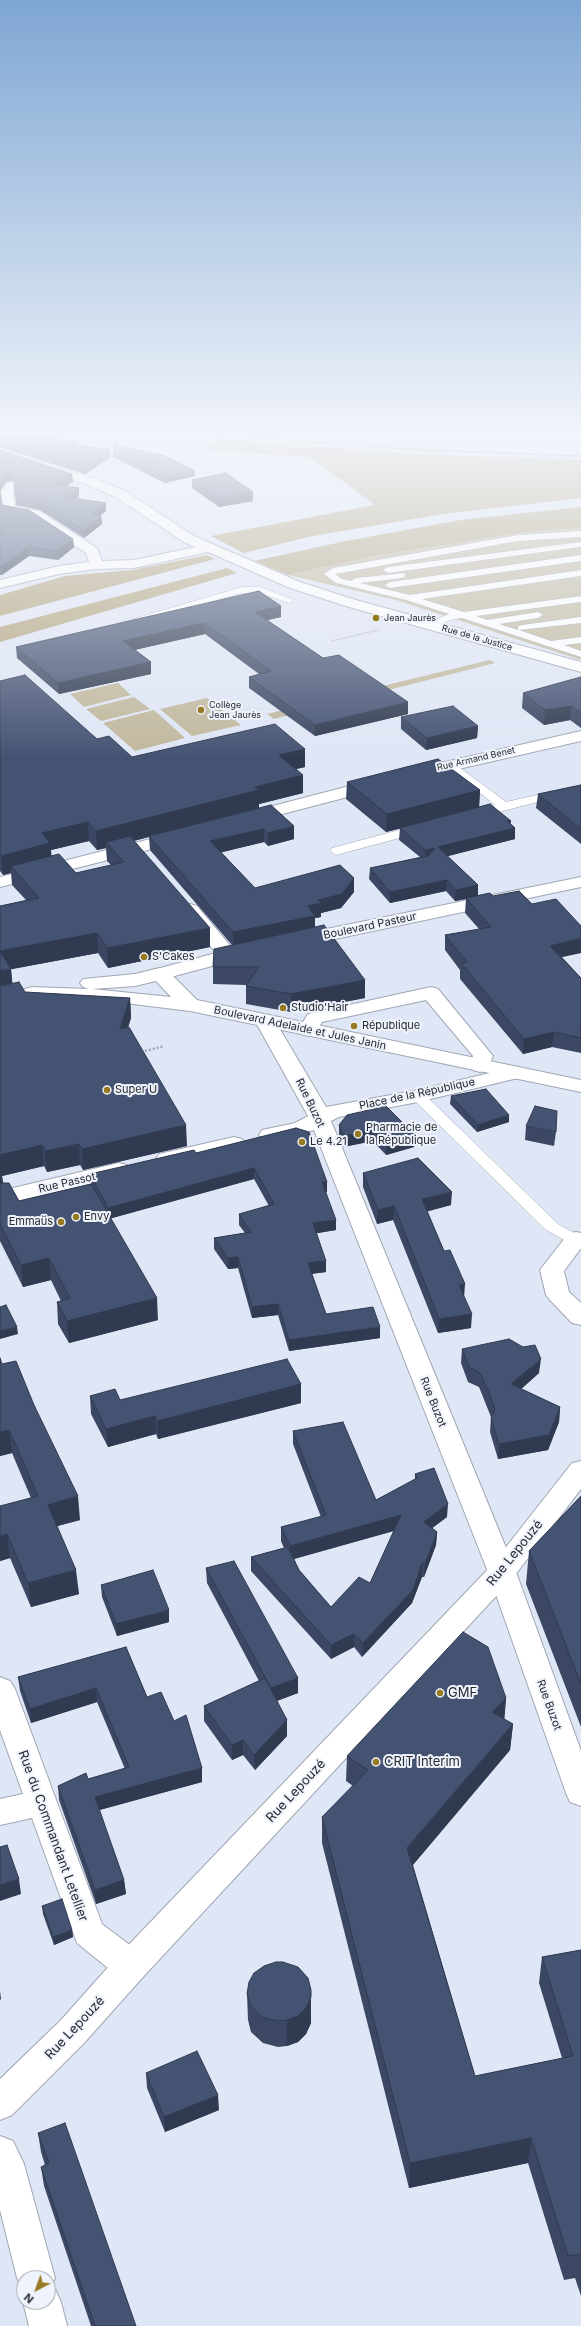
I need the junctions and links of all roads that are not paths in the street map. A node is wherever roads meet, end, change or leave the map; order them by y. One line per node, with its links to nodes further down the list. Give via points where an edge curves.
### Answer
1 (77, 542): 11 (street, via 92,551)
2 (194, 542): 6 (street, Rue de la Justice)
3 (497, 542): 15 (lane, via 332,571 329,574)
4 (508, 542): 8 (lane)
5 (581, 543): 8 (lane)
6 (208, 548): 11 (street, via 134,564); 34 (street, Rue de la Justice, via 309,590)
7 (581, 551): 10 (lane)
8 (519, 552): 10 (lane); 15 (lane)
9 (581, 558): 10 (lane)
10 (531, 562): 13 (lane); 18 (lane); 20 (lane)
11 (97, 565): 19 (street, via 59,570)
12 (581, 566): 13 (lane)
13 (543, 571): 16 (lane); 23 (lane)
14 (581, 574): 16 (lane)
15 (332, 578): 18 (lane)
16 (550, 578): 21 (lane); 24 (lane)
17 (581, 582): 21 (lane)
18 (346, 583): 20 (lane)
19 (0, 584)
20 (368, 588): 23 (lane)
21 (562, 588): 22 (lane); 25 (lane); 27 (lane); 28 (lane)
22 (581, 589)
23 (389, 593): 24 (lane)
24 (409, 598): 27 (lane)
25 (579, 599): 30 (lane)
26 (289, 600): 32 (lane, via 260,590 242,590)
27 (426, 604): 28 (lane)
28 (442, 609): 30 (lane)
29 (581, 609): 33 (lane)
30 (463, 615): 33 (lane); 34 (lane, via 448,617)
31 (581, 620): 36 (lane)
32 (126, 623)
33 (486, 623): 36 (lane)
34 (430, 625): 41 (street, Rue de la Justice)
35 (581, 629): 37 (lane)
36 (509, 630): 37 (lane)
37 (529, 637): 39 (lane)
38 (581, 640): 39 (lane)
39 (551, 644): 40 (lane)
40 (579, 652)
41 (581, 667)
42 (581, 736): 43 (street, Rue Armand Benet)
43 (452, 765): 45 (lane); 47 (street, Rue Armand Benet)
44 (581, 790): 45 (lane)
45 (504, 806): 46 (lane)
46 (466, 817)
47 (236, 822)
48 (428, 827): 51 (lane)
49 (190, 834): 50 (street)
50 (136, 848): 52 (street); 53 (street)
51 (336, 851)
52 (151, 865)
53 (0, 882)
54 (581, 882): 56 (street, Boulevard Pasteur)
55 (181, 900): 58 (street)
56 (285, 944)
57 (262, 948): 58 (street)
58 (228, 955): 59 (street)
59 (160, 974): 60 (street, via 136,980 89,983); 62 (street)
60 (32, 993): 61 (street); 62 (street, Boulevard Adelaide et Jules Janin, via 108,995)
61 (13, 997)
62 (190, 1005): 63 (street, Boulevard Adelaide et Jules Janin)
63 (266, 1021): 64 (street, Boulevard Adelaide et Jules Janin); 69 (street, Rue Buzot)
64 (308, 1030): 65 (street, Boulevard Adelaide et Jules Janin); 65 (street, Place de la République, via 315,1018 431,994 483,1056)
65 (480, 1066): 66 (street, Boulevard Adelaide et Jules Janin)
66 (516, 1073): 67 (street, Boulevard Adelaide et Jules Janin); 68 (street, Place de la République)
67 (581, 1086)
68 (418, 1096): 69 (street, Place de la République, via 332,1112); 71 (lane, via 552,1227)
69 (319, 1117): 70 (street, Rue Passot, via 302,1128); 74 (street, Rue Buzot)
70 (0, 1198)
71 (578, 1242): 72 (street, via 552,1270 558,1295)
72 (581, 1317)
73 (581, 1470): 74 (street, Rue Lepouzé)
74 (502, 1572): 76 (street, Rue Buzot); 79 (street, Rue Lepouzé)
75 (0, 1689): 77 (street, Rue du Commandant Letellier)
76 (581, 1792)
77 (41, 1803): 78 (street); 79 (street, Rue du Commandant Letellier, via 89,1933)
78 (0, 1812)
79 (131, 1966): 80 (street, Rue Lepouzé, via 73,2032)
80 (0, 2103)
81 (0, 2153): 82 (street, via 6,2164)
82 (34, 2270)
83 (44, 2310): 84 (street)
84 (48, 2326)

